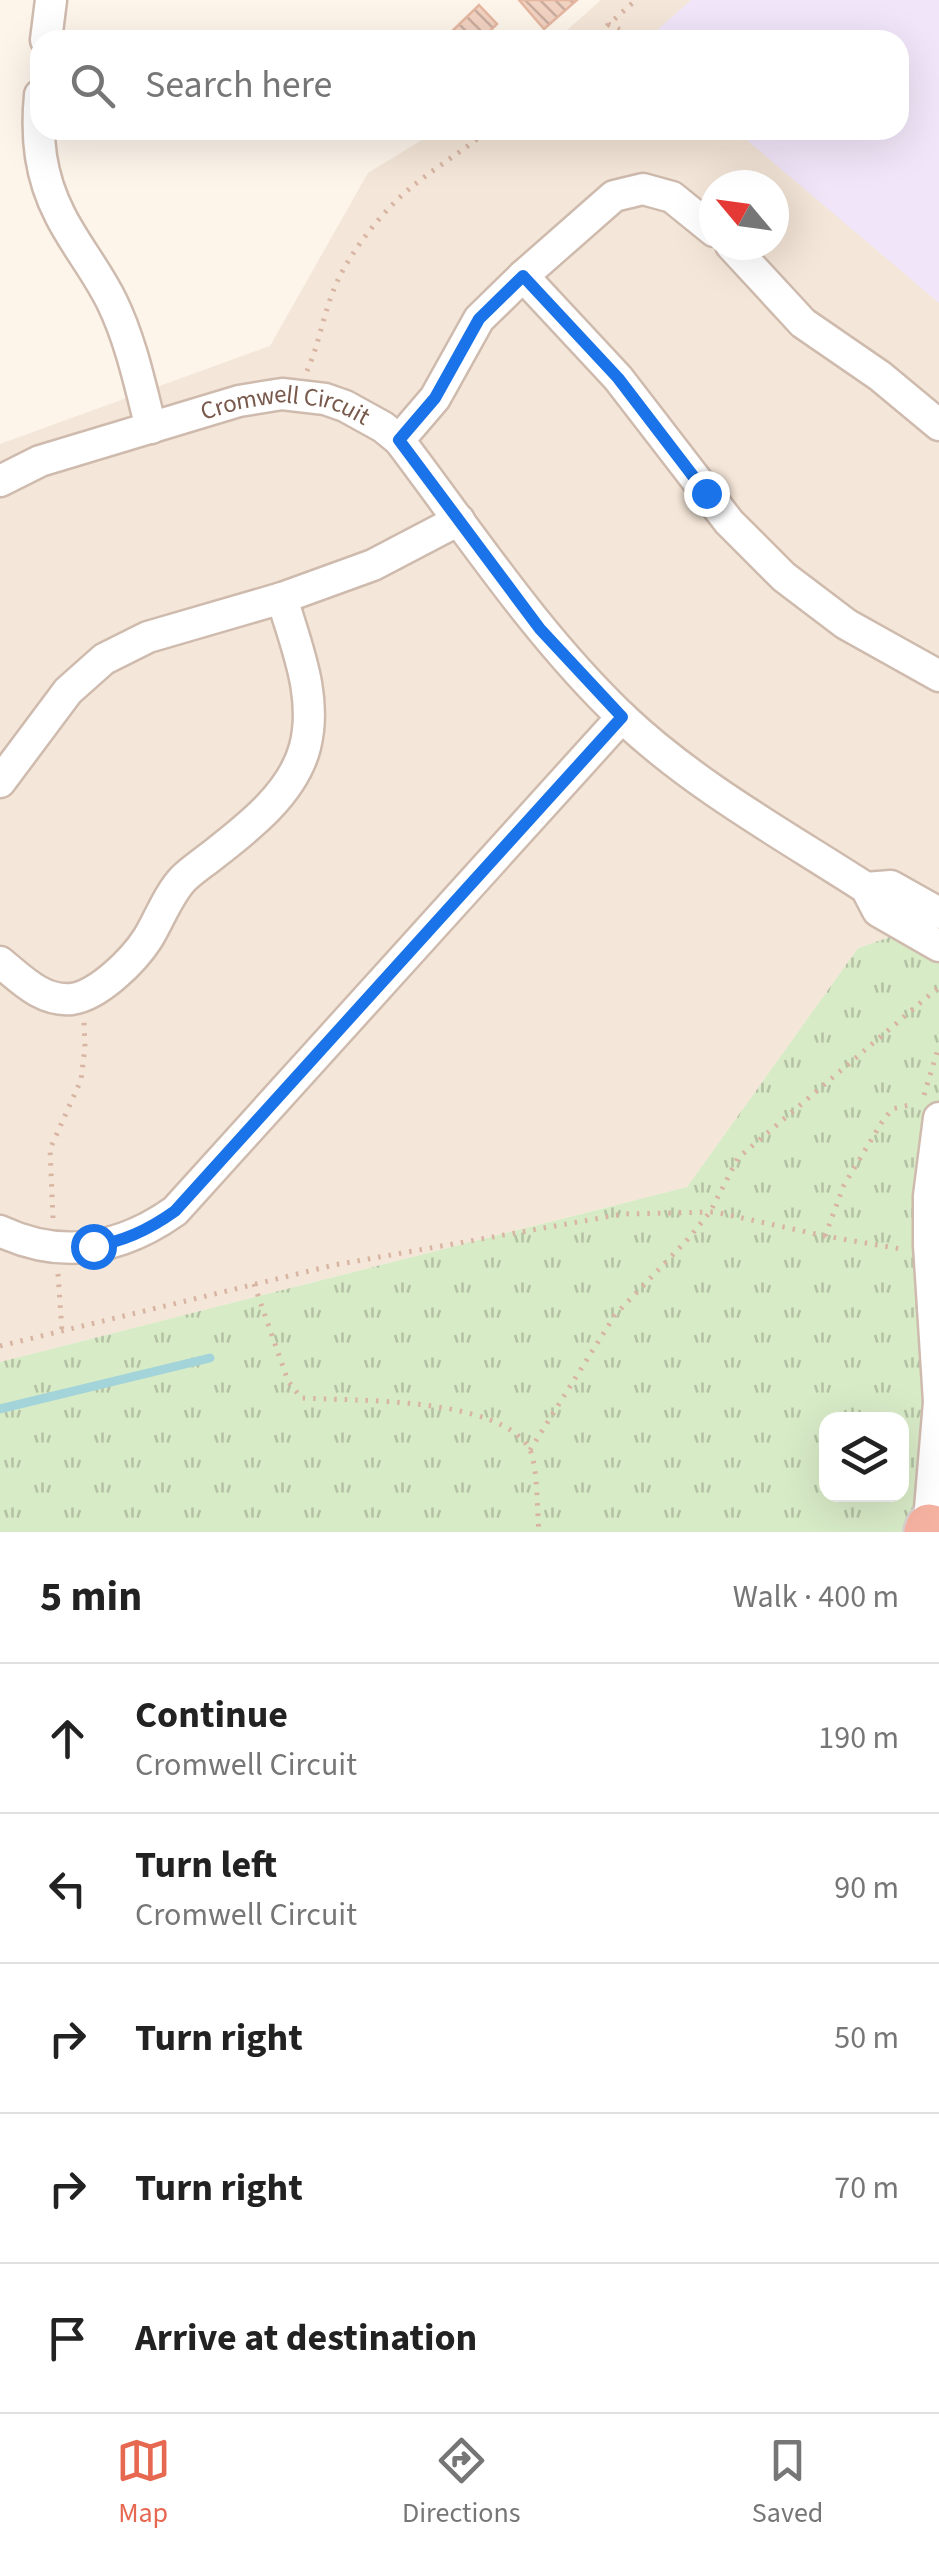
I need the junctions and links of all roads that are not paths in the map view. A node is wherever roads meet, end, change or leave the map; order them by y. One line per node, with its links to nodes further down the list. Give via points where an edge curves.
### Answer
1 (51, 0): 2 (street)
2 (47, 30)
3 (37, 140): 8 (street, via 60,215 128,341)
4 (699, 219): 6 (street, via 672,197 643,189 614,196)
5 (745, 260): 7 (street, via 803,322)
6 (523, 276): 9 (street, via 479,319 435,398); 13 (street, via 618,378 729,522 784,577 846,624)
7 (939, 425)
8 (151, 428): 9 (street, Cromwell Circuit, via 282,394 345,406); 10 (street, Cromwell Circuit, via 40,461)
9 (399, 440): 11 (street, Cromwell Circuit)
10 (0, 482)
11 (459, 520): 12 (street, via 374,564); 14 (street, Cromwell Circuit, via 540,629)
12 (282, 598): 15 (street, via 148,637 104,660 68,691); 19 (street, via 310,708 305,748 288,784 246,829 181,881 144,943 106,984 83,996 52,998)
13 (939, 676)
14 (622, 717): 16 (street, Cromwell Circuit, via 722,795); 21 (street, via 175,1211 115,1243 70,1249 55,1239 25,1243)
15 (0, 782)
16 (866, 888): 17 (street, Cromwell Circuit, via 891,886); 18 (street, Cromwell Circuit, via 878,911)
17 (939, 912)
18 (939, 946)
19 (0, 962)
20 (939, 1118): 22 (street, bridge, via 920,1248 933,1307 939,1402)
21 (0, 1232)
22 (928, 1530)

